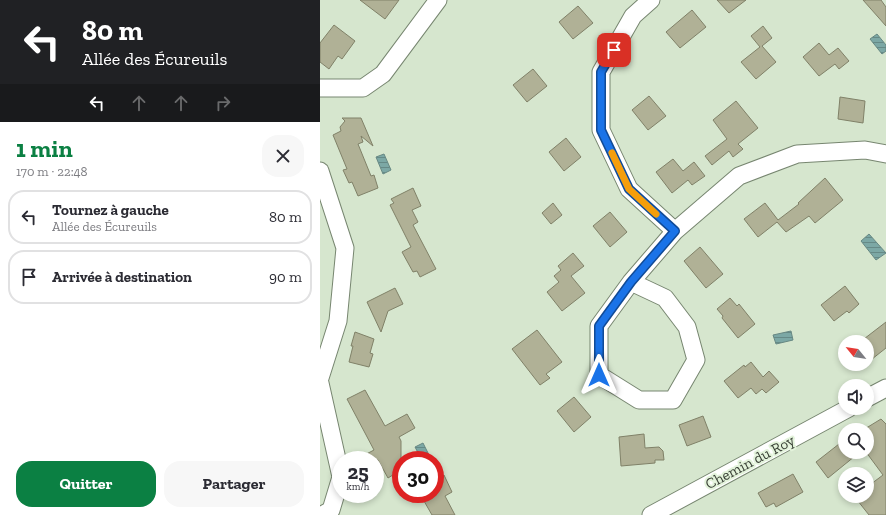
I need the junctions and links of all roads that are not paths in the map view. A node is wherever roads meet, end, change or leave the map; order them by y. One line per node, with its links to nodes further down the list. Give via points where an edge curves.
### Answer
1 (438, 0): 3 (street, via 383,74 363,88)
2 (651, 0): 6 (street, via 633,16 601,72 601,130 629,189)
3 (320, 88)
4 (886, 154): 6 (street, via 865,150 797,154 739,176)
5 (320, 171): 8 (street, via 345,248 338,321)
6 (675, 231): 7 (street)
7 (631, 282): 7 (street, via 599,326 599,375 639,400 673,400 696,360 687,327 665,298)
8 (320, 378)
9 (320, 383): 13 (street, via 341,477 330,510)
10 (886, 388): 11 (street)
11 (874, 394)
12 (838, 414): 14 (street, Chemin du Roy)
13 (322, 515)
14 (651, 515)

